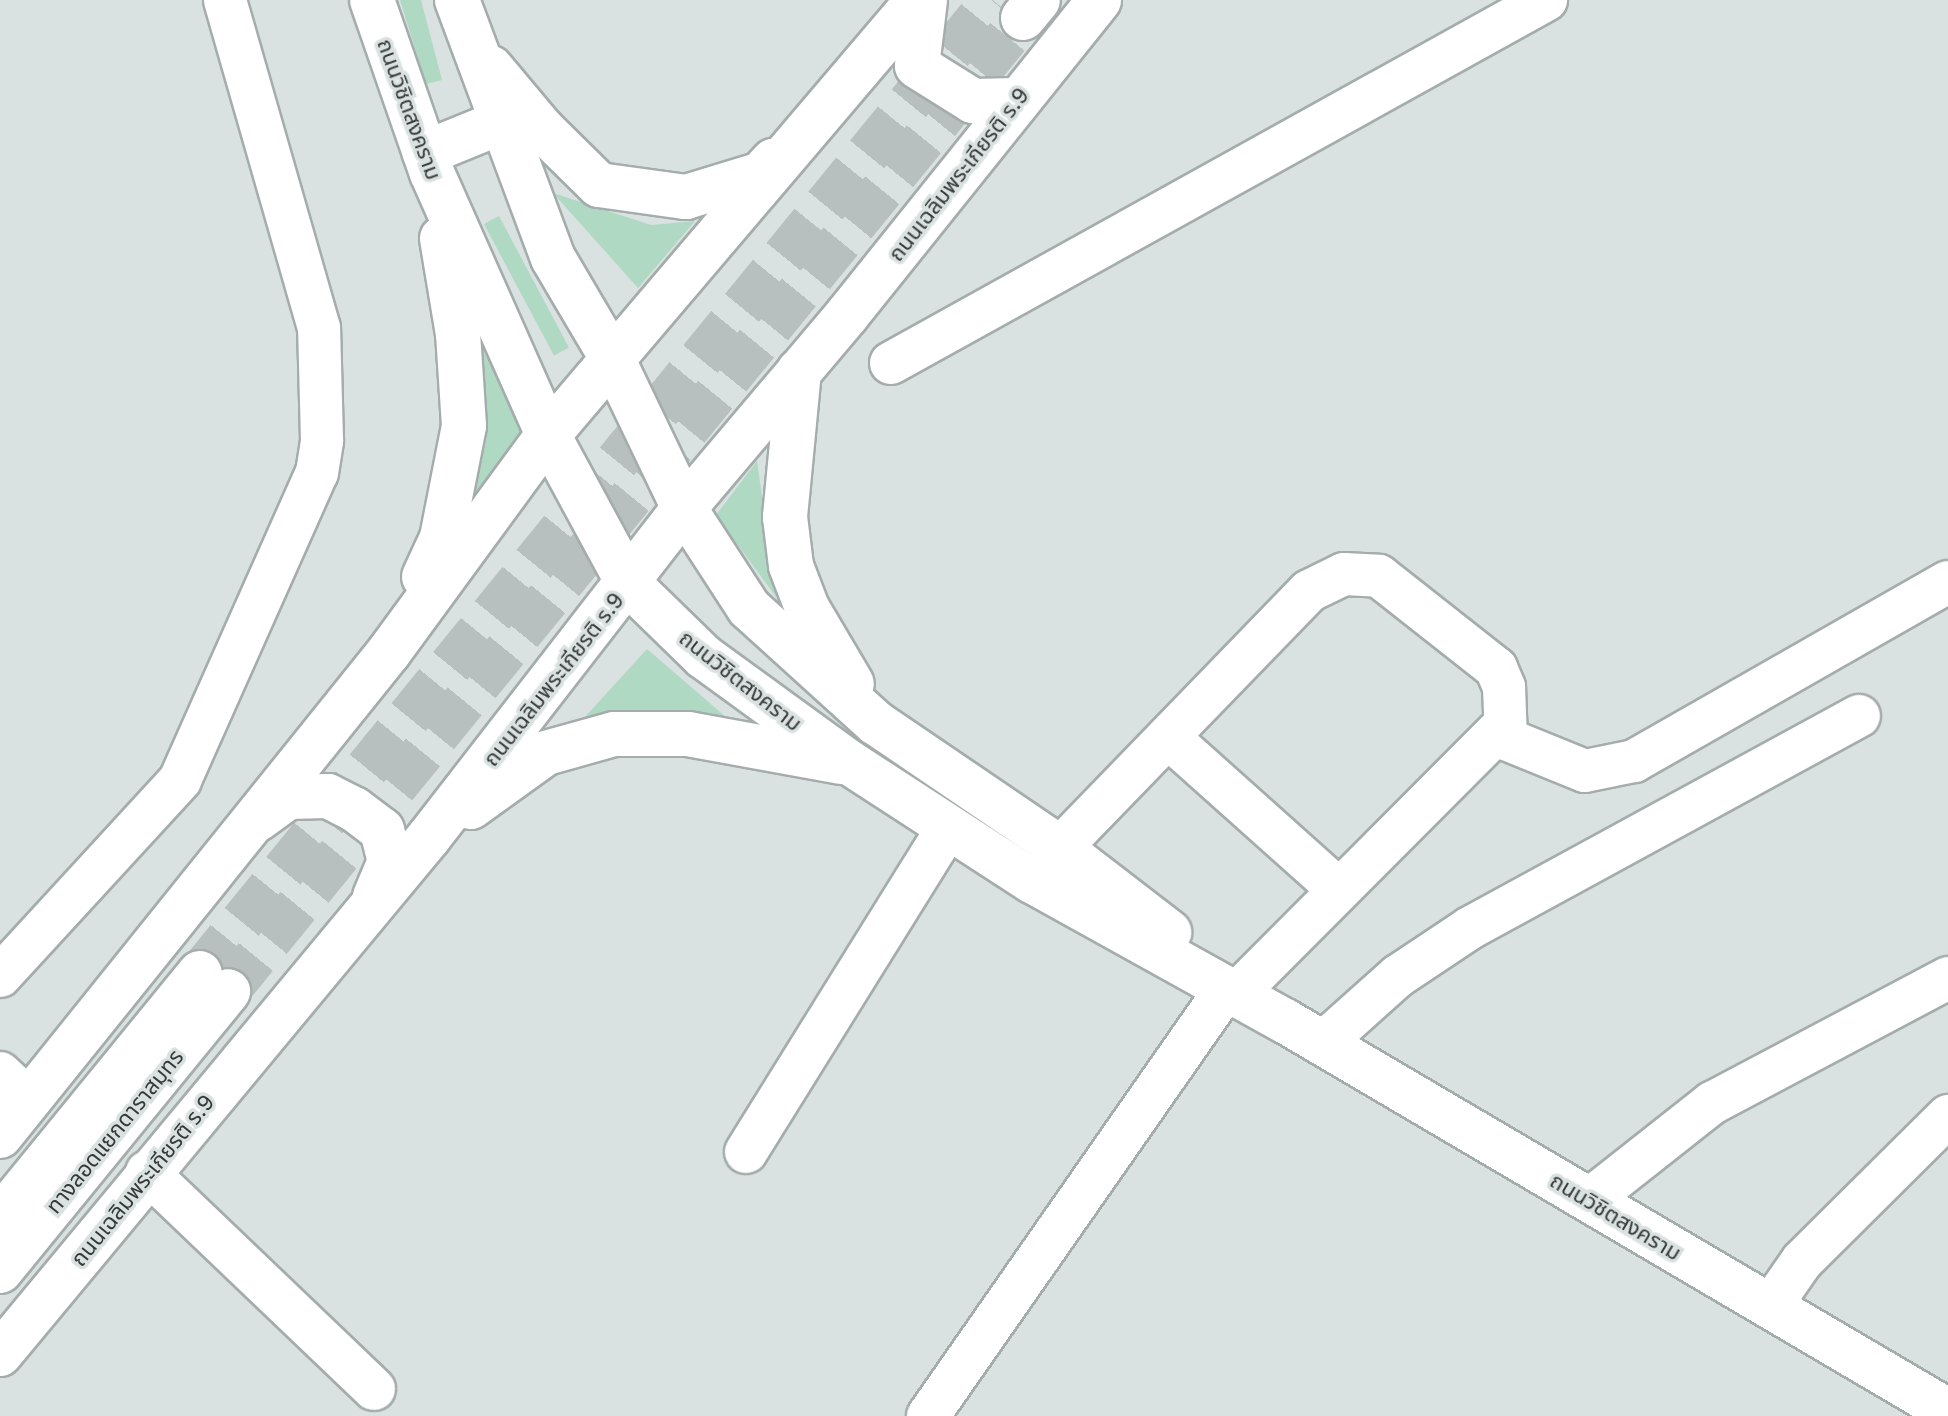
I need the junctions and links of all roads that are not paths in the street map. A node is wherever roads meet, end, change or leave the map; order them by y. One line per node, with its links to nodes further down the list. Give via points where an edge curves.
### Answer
1 (225, 0): 31 (street, via 319,328 322,440 317,473 180,780)
2 (372, 0): 11 (main road, ถนนวิชิตสงคราม)
3 (918, 0): 8 (main road)
4 (925, 0): 9 (main road, via 917,66 973,101)
5 (1099, 0): 9 (main road, ถนนเฉลิมพระเกียรติ ร.9)
6 (1546, 0): 13 (street)
7 (462, 19): 8 (main road, via 542,129 599,185 641,194 686,197 761,174); 10 (main road, ถนนวิชิตสงคราม)
8 (860, 69): 12 (main road)
9 (1015, 100): 14 (main road, ถนนเฉลิมพระเกียรติ ร.9)
10 (499, 123): 11 (main road); 12 (main road, ถนนวิชิตสงคราม, via 553,258)
11 (428, 163): 15 (main road, ถนนวิชิตสงคราม); 19 (main road, via 458,334 464,426 442,538)
12 (613, 360): 15 (main road); 16 (main road, ถนนวิชิตสงคราม)
13 (891, 363)
14 (799, 371): 16 (main road, ถนนเฉลิมพระเกียรติ ร.9); 21 (main road, via 785,517 791,566 807,608)
15 (548, 435): 18 (main road, ถนนวิชิตสงคราม); 19 (main road)
16 (684, 508): 18 (main road, ถนนเฉลิมพระเกียรติ ร.9); 21 (main road, ถนนวิชิตสงคราม, via 749,608)
17 (1948, 582): 22 (street, via 1618,768 1567,767 1506,739)
18 (628, 583): 24 (main road, ถนนวิชิตสงคราม, via 704,657); 27 (main road, ถนนเฉลิมพระเกียรติ ร.9)
19 (389, 652): 26 (main road)
20 (1859, 716): 34 (street, via 1470,928 1398,976)
21 (876, 723): 28 (main road, ถนนวิชิตสงคราม)
22 (1502, 727): 23 (street, via 1505,695 1496,668 1379,576 1362,573 1335,577 1309,591); 29 (street)
23 (1168, 737): 28 (street); 29 (street)
24 (850, 763): 25 (main road, ถนนวิชิตสงคราม); 27 (main road, via 688,734 614,734 546,753)
25 (948, 827): 33 (main road, ถนนวิชิตสงคราม, via 1032,881); 38 (street)
26 (247, 828): 30 (main road, via 288,797 328,796 354,809 382,830 390,861); 35 (main road)
27 (429, 837): 30 (main road, ถนนเฉลิมพระเกียรติ ร.9)
28 (1060, 848): 33 (main road, ถนนวิชิตสงคราม)
29 (1339, 890): 33 (street)
30 (369, 909): 39 (main road, ถนนเฉลิมพระเกียรติ ร.9)
31 (0, 976)
32 (1948, 978): 40 (street, via 1712,1103)
33 (1234, 988): 34 (main road, ถนนวิชิตสงคราม); 47 (street)
34 (1323, 1043): 40 (main road, ถนนวิชิตสงคราม)
35 (14, 1086): 37 (main road)
36 (1948, 1116): 43 (street, via 1802,1261)
37 (0, 1136)
38 (746, 1152)
39 (147, 1172): 44 (main road, ถนนเฉลิมพระเกียรติ ร.9); 45 (street)
40 (1589, 1200): 43 (main road, ถนนวิชิตสงคราม)
41 (0, 1218): 42 (main road, ทางลอดแยกดาราสมุทร, via 214,982)
42 (0, 1271)
43 (1770, 1307): 46 (main road, ถนนวิชิตสงคราม)
44 (0, 1354)
45 (374, 1389)
46 (1948, 1411)
47 (928, 1416)

